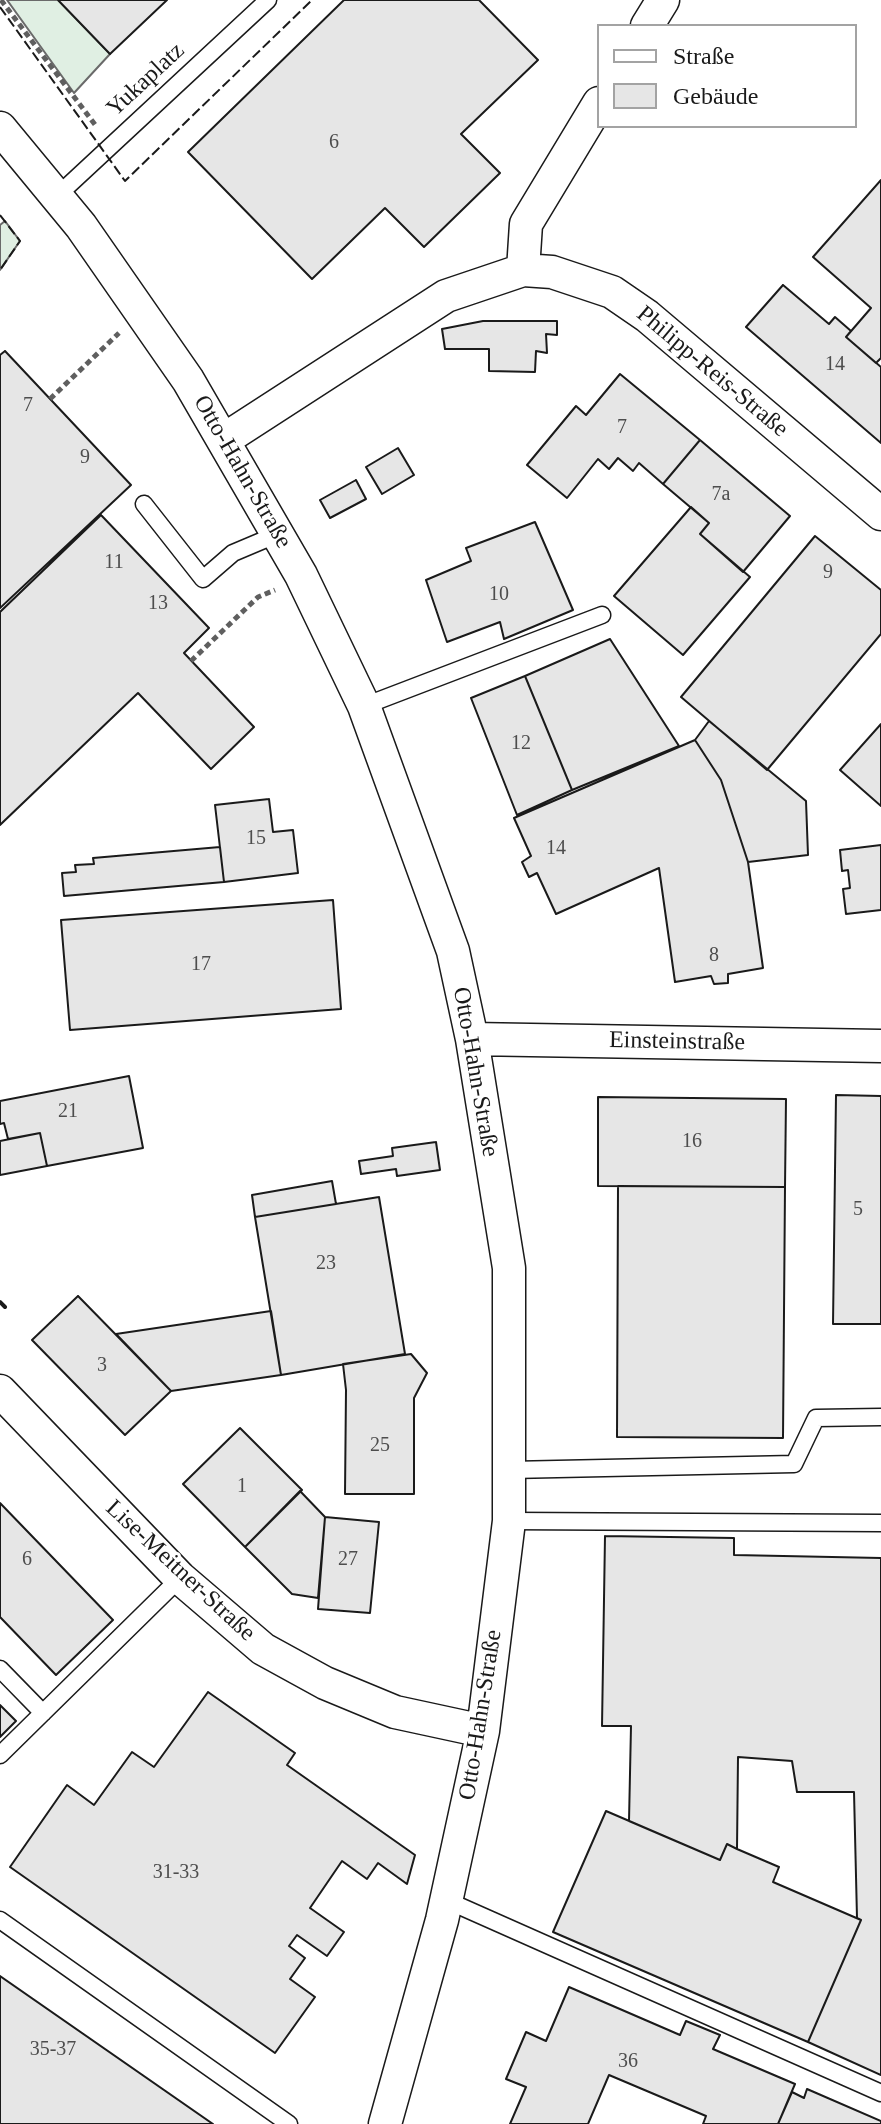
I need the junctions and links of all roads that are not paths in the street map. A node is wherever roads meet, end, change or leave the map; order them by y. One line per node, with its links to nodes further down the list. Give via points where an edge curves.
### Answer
1 (268, 0): 6 (lane, Yukaplatz)
2 (663, 0): 3 (street)
3 (648, 24)
4 (597, 106): 7 (street, via 526,224)
5 (0, 128): 6 (street, Otto-Hahn-Straße)
6 (57, 196): 8 (street, Otto-Hahn-Straße)
7 (523, 270): 8 (street, Philipp-Reis-Straße, via 446,296); 10 (street, Philipp-Reis-Straße, via 552,272 612,292)
8 (225, 439): 11 (street, Otto-Hahn-Straße)
9 (144, 504): 11 (lane, via 203,579 233,553)
10 (881, 514)
11 (278, 534): 13 (street, Otto-Hahn-Straße)
12 (602, 615): 13 (lane)
13 (364, 706): 14 (street, Otto-Hahn-Straße, via 453,951)
14 (472, 1039): 15 (street, Einsteinstraße); 18 (street, Otto-Hahn-Straße, via 509,1268)
15 (881, 1046)
16 (0, 1391): 21 (street, Lise-Meitner-Straße)
17 (881, 1417): 18 (lane, via 816,1418 794,1464)
18 (510, 1470): 19 (street, Otto-Hahn-Straße)
19 (509, 1521): 20 (lane); 24 (street, Otto-Hahn-Straße)
20 (881, 1523)
21 (180, 1578): 23 (lane); 24 (street, Lise-Meitner-Straße, via 263,1649 325,1683 395,1712)
22 (0, 1669): 23 (lane)
23 (43, 1713): 25 (lane)
24 (483, 1731): 26 (street, Otto-Hahn-Straße)
25 (0, 1755)
26 (446, 1900): 28 (lane); 30 (street, Otto-Hahn-Straße)
27 (0, 1920): 29 (lane)
28 (881, 2093)
29 (289, 2124)
30 (385, 2124)

